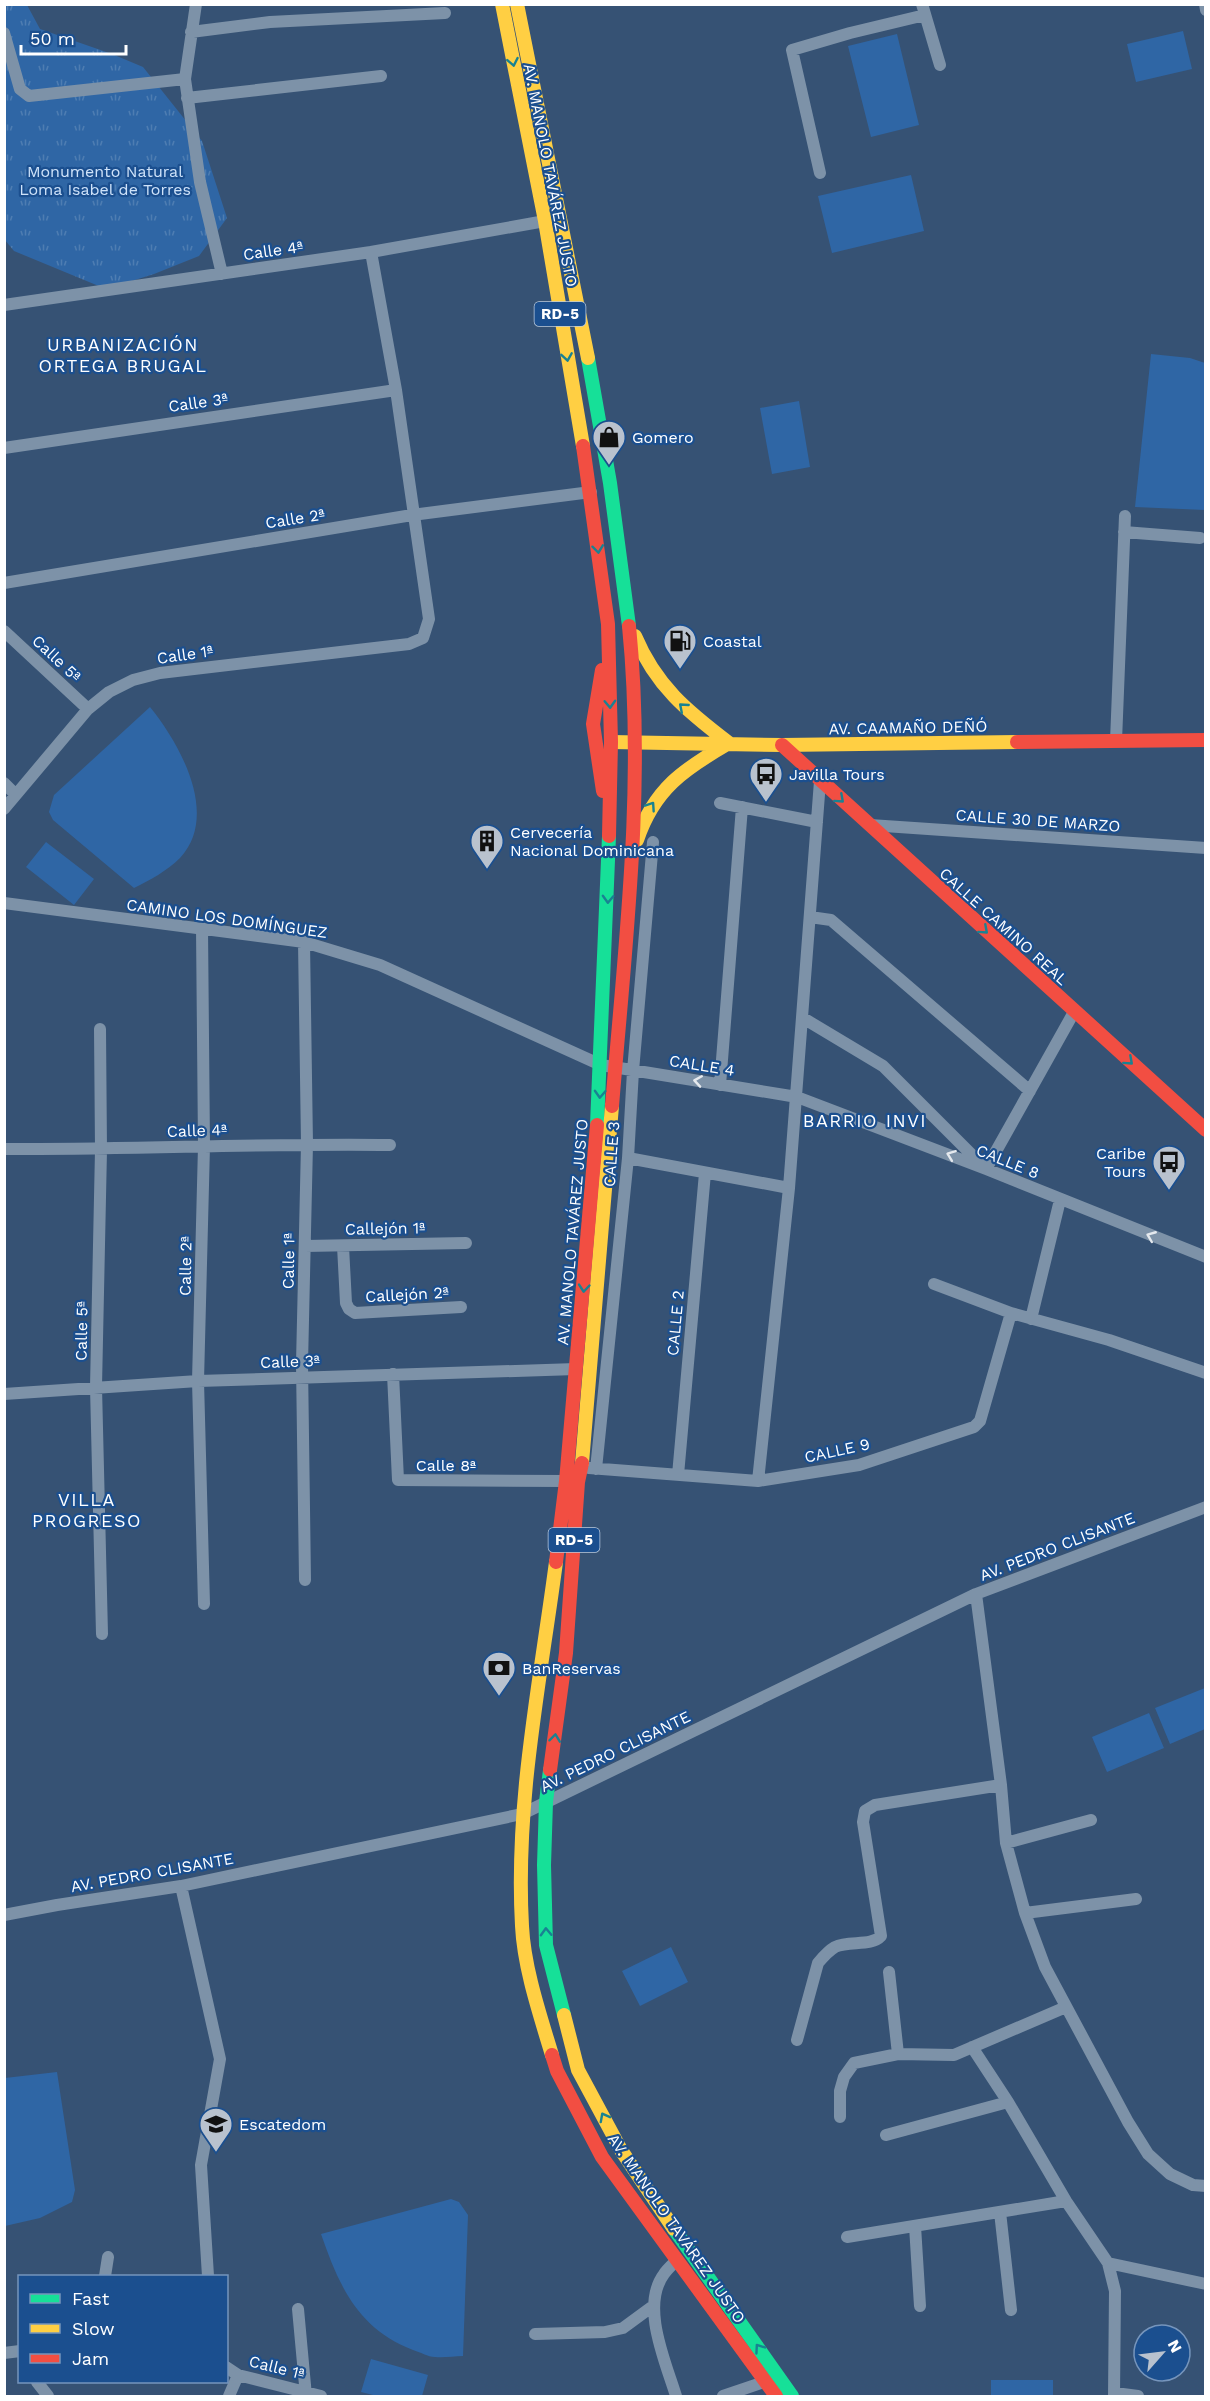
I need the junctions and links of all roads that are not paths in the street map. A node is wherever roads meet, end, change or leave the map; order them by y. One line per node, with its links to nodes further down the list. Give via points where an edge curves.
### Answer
1 (196, 4): 8 (street)
2 (502, 4): 15 (main road, AV. MANOLO TAVÁREZ JUSTO / RD-5, one-way to 15)
3 (518, 4): 27 (main road, AV. MANOLO TAVÁREZ JUSTO / RD-5, via 608,456)
4 (1205, 4): 6 (street)
5 (924, 10): 10 (street); 14 (street, via 792,50)
6 (1206, 10)
7 (445, 13): 8 (street, via 270,22)
8 (191, 32): 12 (street)
9 (4, 33): 12 (street, via 20,89 28,96)
10 (940, 65)
11 (381, 76): 13 (street)
12 (184, 79): 13 (street)
13 (187, 99): 17 (street, via 200,182)
14 (820, 173)
15 (545, 221): 16 (street, Calle 4ª); 21 (main road, AV. MANOLO TAVÁREZ JUSTO / RD-5, one-way to 21)
16 (371, 252): 17 (street, Calle 4ª); 19 (street)
17 (222, 274): 18 (street, Calle 4ª)
18 (4, 305)
19 (396, 390): 20 (street, Calle 3ª); 22 (street)
20 (4, 448)
21 (591, 492): 22 (street, Calle 2ª); 29 (main road, AV. MANOLO TAVÁREZ JUSTO / RD-5, one-way to 29)
22 (412, 515): 26 (street, Calle 2ª); 30 (street, Calle 1ª, via 429,619 423,638 409,644 160,673 133,680)
23 (1125, 516): 24 (street)
24 (1124, 532): 25 (street); 32 (street)
25 (1200, 538)
26 (4, 583)
27 (628, 618): 34 (main road, AV. MANOLO TAVÁREZ JUSTO / RD-5); 35 (main road, one-way to 27, via 680,705 656,679)
28 (4, 632): 30 (street, Calle 5ª)
29 (609, 648): 33 (main road, AV. MANOLO TAVÁREZ JUSTO / RD-5, one-way to 33); 43 (main road, via 593,724)
30 (88, 709): 39 (street, Calle 1ª)
31 (1206, 740): 32 (main road, AV. CAAMAÑO DEÑÓ)
32 (1116, 741): 36 (main road, AV. CAAMAÑO DEÑÓ)
33 (611, 742): 34 (main road, AV. CAAMAÑO DEÑÓ); 43 (main road, AV. MANOLO TAVÁREZ JUSTO / RD-5)
34 (636, 742): 35 (main road, AV. CAAMAÑO DEÑÓ); 48 (main road, AV. MANOLO TAVÁREZ JUSTO / RD-5)
35 (729, 743): 36 (main road, AV. CAAMAÑO DEÑÓ); 48 (main road, one-way to 35, via 646,812 666,785 690,765)
36 (782, 745): 37 (main road, CALLE CAMINO REAL)
37 (820, 781): 44 (street); 45 (main road, CALLE CAMINO REAL, one-way to 45)
38 (4, 783): 39 (street)
39 (15, 794): 42 (street, Calle 1ª)
40 (720, 803): 41 (street)
41 (742, 807): 44 (street); 58 (street)
42 (4, 809)
43 (610, 820): 56 (main road, AV. MANOLO TAVÁREZ JUSTO / RD-5, one-way to 56)
44 (817, 822): 50 (street)
45 (869, 825): 47 (street, CALLE 30 DE MARZO); 53 (main road, CALLE CAMINO REAL, one-way to 53)
46 (653, 842): 57 (street, CALLE 3)
47 (1206, 849)
48 (632, 861): 56 (main road, AV. MANOLO TAVÁREZ JUSTO / RD-5)
49 (4, 903): 51 (street, CAMINO LOS DOMÍNGUEZ)
50 (810, 917): 54 (street); 59 (street, via 831,920)
51 (202, 928): 52 (street, CAMINO LOS DOMÍNGUEZ); 64 (street, Calle 2ª)
52 (304, 942): 56 (street, CAMINO LOS DOMÍNGUEZ, via 380,965); 62 (street, Calle 1ª)
53 (1074, 1012): 59 (street); 61 (main road, CALLE CAMINO REAL, one-way to 61)
54 (803, 1018): 60 (street); 68 (street, via 883,1066)
55 (100, 1029): 66 (street, Calle 5ª)
56 (608, 1066): 57 (street, CALLE 4); 80 (main road, AV. MANOLO TAVÁREZ JUSTO / RD-5, one-way to 80); 87 (main road, AV. MANOLO TAVÁREZ JUSTO / RD-5)
57 (633, 1071): 58 (street, CALLE 4, one-way to 57); 67 (street, CALLE 3)
58 (720, 1085): 60 (street, CALLE 4)
59 (1030, 1091): 68 (street)
60 (797, 1097): 68 (street, CALLE 8, one-way to 60); 70 (street)
61 (1206, 1130)
62 (307, 1144): 63 (street, Calle 4ª); 64 (street, Calle 4ª); 73 (street, Calle 1ª)
63 (390, 1145)
64 (204, 1146): 66 (street, Calle 4ª); 84 (street, Calle 2ª)
65 (4, 1149): 66 (street, Calle 4ª)
66 (101, 1150): 85 (street, Calle 5ª)
67 (628, 1158): 69 (street); 88 (street, CALLE 3)
68 (986, 1169): 71 (street, CALLE 8)
69 (705, 1173): 70 (street); 89 (street, CALLE 2)
70 (789, 1188): 91 (street)
71 (1060, 1200): 75 (street, CALLE 8, one-way to 71); 79 (street)
72 (466, 1243): 74 (street, Callejón 1ª)
73 (305, 1246): 74 (street, Callejón 1ª); 83 (street, Calle 1ª)
74 (343, 1246): 77 (street, Callejón 2ª, via 346,1303 355,1313)
75 (1206, 1257)
76 (934, 1284): 78 (street)
77 (461, 1307)
78 (1011, 1313): 79 (street); 91 (street, CALLE 9, via 980,1421 974,1427 859,1465)
79 (1030, 1319): 81 (street, via 1109,1340)
80 (576, 1369): 82 (street, Calle 3ª); 90 (main road, AV. MANOLO TAVÁREZ JUSTO / RD-5)
81 (1206, 1373)
82 (393, 1374): 83 (street, Calle 3ª); 90 (street, Calle 8ª, via 398,1480)
83 (303, 1377): 84 (street, Calle 3ª); 93 (street, Calle 1ª)
84 (198, 1381): 85 (street, Calle 3ª); 95 (street, Calle 2ª)
85 (96, 1387): 86 (street, Calle 3ª); 96 (street, Calle 5ª)
86 (4, 1394)
87 (582, 1468): 88 (street, CALLE 9); 98 (main road, AV. MANOLO TAVÁREZ JUSTO / RD-5, one-way to 87, via 566,1653)
88 (596, 1469): 89 (street, CALLE 9)
89 (678, 1475): 91 (street, CALLE 9)
90 (566, 1481): 99 (main road, AV. MANOLO TAVÁREZ JUSTO / RD-5)
91 (758, 1481)
92 (1206, 1507): 94 (street, AV. PEDRO CLISANTE)
93 (305, 1580)
94 (976, 1594): 97 (street); 98 (street, AV. PEDRO CLISANTE)
95 (204, 1604)
96 (102, 1634)
97 (1002, 1785): 101 (street); 108 (street, via 875,1805 865,1811 863,1822 881,1936 837,1946 825,1954 818,1963)
98 (546, 1802): 99 (street, AV. PEDRO CLISANTE); 142 (main road, AV. MANOLO TAVÁREZ JUSTO / RD-5, one-way to 98, via 621,2150 578,2070 546,1945)
99 (522, 1814): 102 (street, AV. PEDRO CLISANTE); 120 (main road, AV. MANOLO TAVÁREZ JUSTO / RD-5, via 522,1928 535,1997 557,2071 603,2157)
100 (1091, 1820): 101 (street)
101 (1006, 1843): 104 (street)
102 (181, 1886): 105 (street, AV. PEDRO CLISANTE); 123 (street, via 220,2059 201,2165)
103 (1136, 1899): 104 (street)
104 (1025, 1912): 107 (street, via 1045,1967)
105 (4, 1915)
106 (889, 1972): 110 (street)
107 (1066, 2007): 109 (street); 114 (street, via 1148,2154 1170,2174)
108 (797, 2040)
109 (972, 2047): 110 (street, via 954,2055); 111 (street)
110 (898, 2054): 112 (street, via 855,2063 844,2077 840,2091)
111 (1008, 2102): 113 (street); 115 (street)
112 (840, 2117)
113 (886, 2135)
114 (1206, 2187)
115 (1066, 2201): 116 (street); 121 (street)
116 (1000, 2212): 117 (street); 128 (street)
117 (915, 2226): 118 (street); 126 (street)
118 (846, 2237)
119 (108, 2257): 122 (street)
120 (677, 2260): 125 (street, via 663,2274); 132 (main road, AV. MANOLO TAVÁREZ JUSTO / RD-5)
121 (1108, 2263): 124 (street); 135 (street, via 1115,2291)
122 (105, 2275)
123 (208, 2275)
124 (1206, 2284)
125 (653, 2306): 129 (street, via 623,2328); 139 (street, via 659,2343)
126 (920, 2306)
127 (298, 2309): 134 (street)
128 (1011, 2310)
129 (535, 2334)
130 (228, 2368): 131 (street, Calle 1ª)
131 (238, 2374): 134 (street, Calle 1ª); 137 (street)
132 (767, 2380): 140 (street); 141 (main road, AV. MANOLO TAVÁREZ JUSTO / RD-5)
133 (38, 2383): 136 (street)
134 (305, 2394): 138 (street, Calle 1ª)
135 (1114, 2395): 143 (street)
136 (48, 2397)
137 (229, 2397)
138 (321, 2397)
139 (676, 2397)
140 (723, 2397)
141 (776, 2397)
142 (792, 2397)
143 (1138, 2397)

